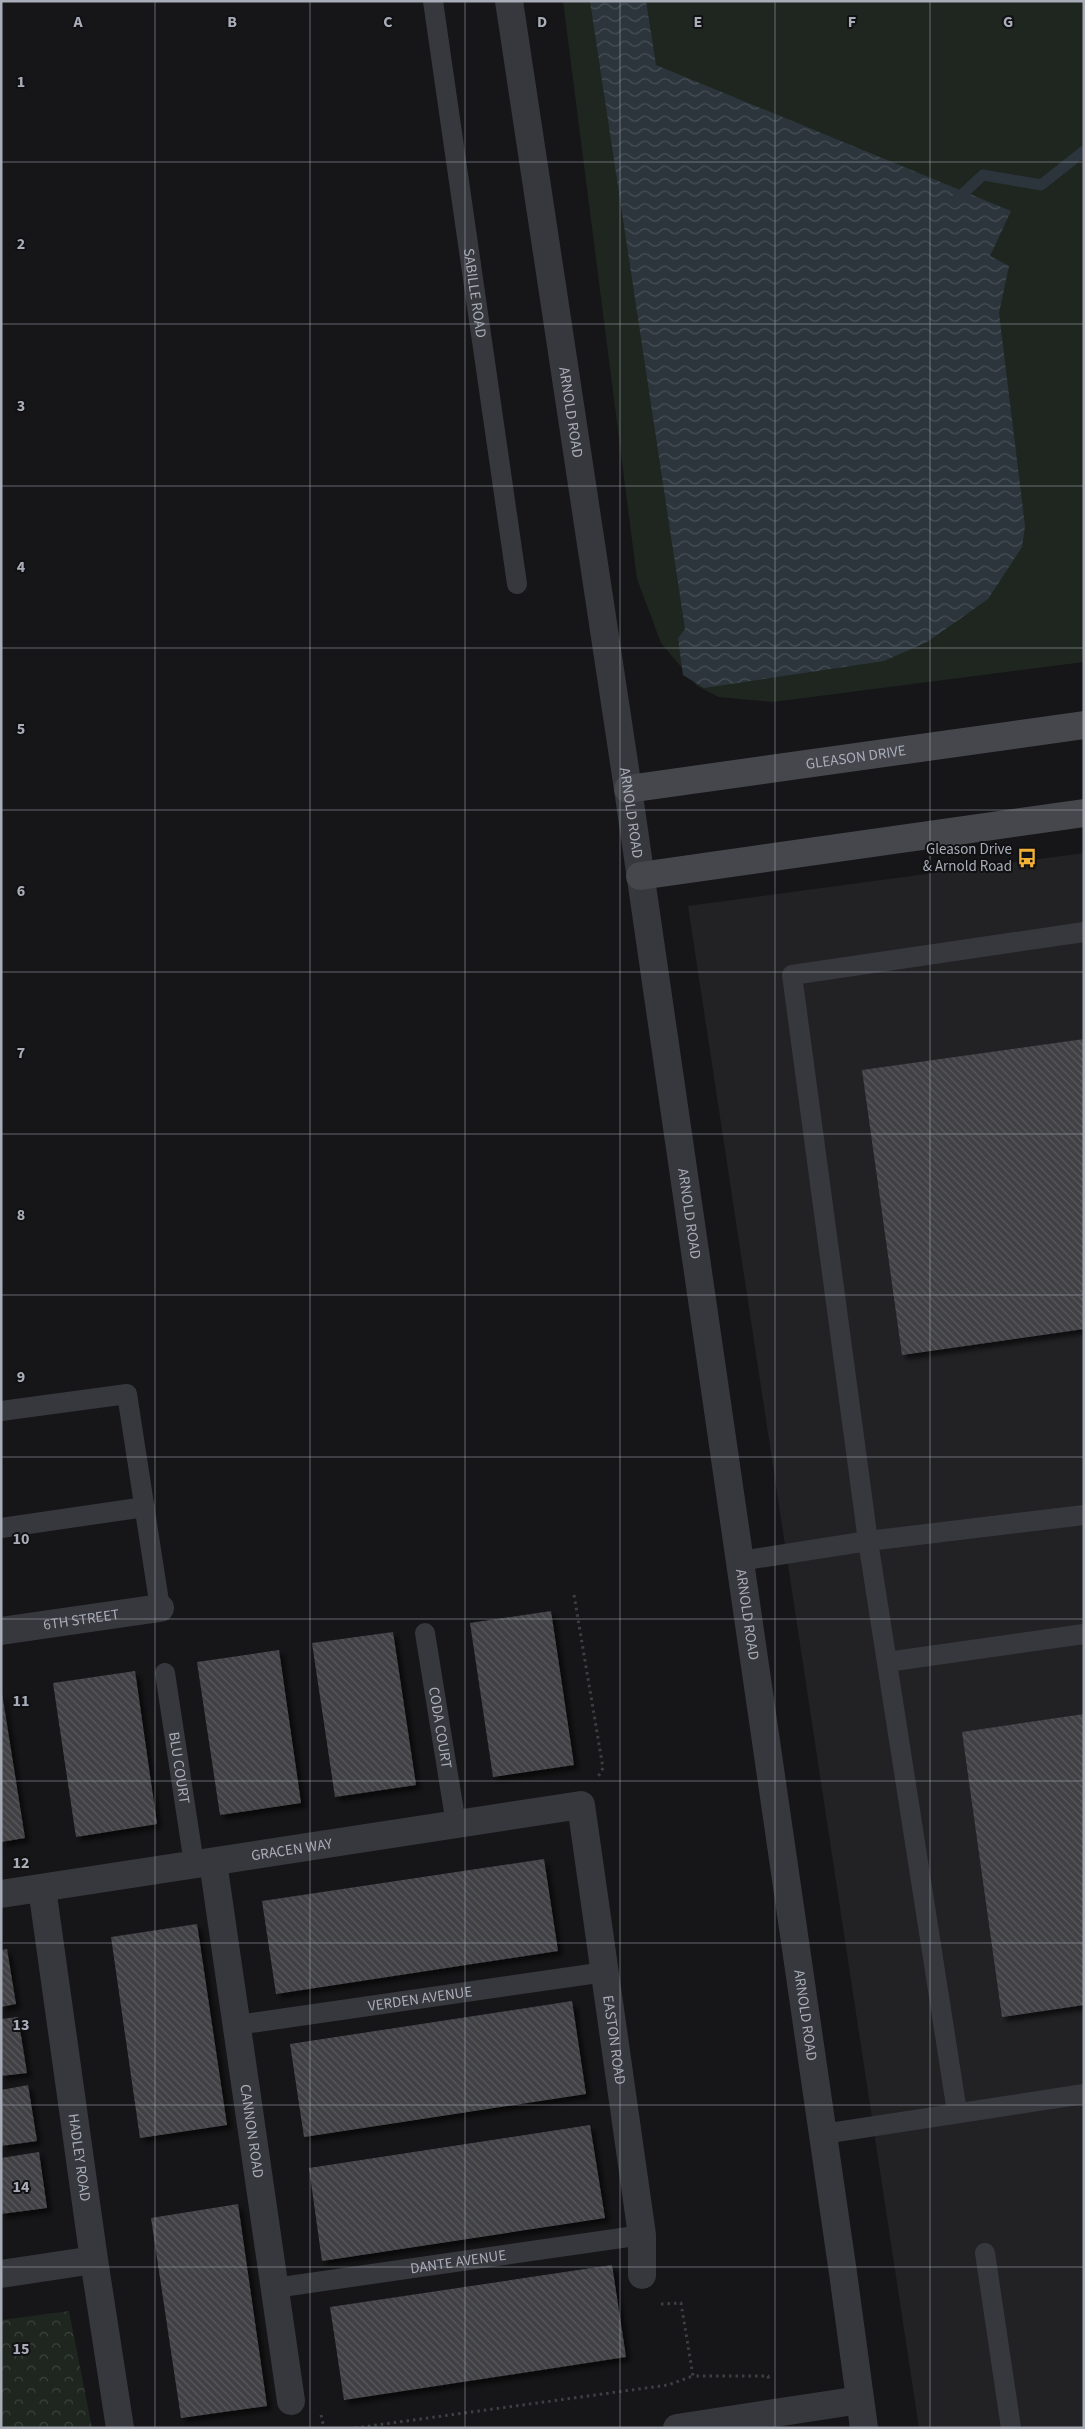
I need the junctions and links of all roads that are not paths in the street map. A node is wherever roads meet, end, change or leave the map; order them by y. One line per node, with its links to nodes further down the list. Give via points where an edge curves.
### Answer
1 (433, 1): 3 (lane, SABILLE ROAD)
2 (509, 1): 5 (street, ARNOLD ROAD)
3 (517, 584)
4 (1084, 725): 5 (main road, GLEASON DRIVE)
5 (628, 789): 7 (street, ARNOLD ROAD)
6 (1084, 813): 7 (main road)
7 (640, 876): 14 (street, ARNOLD ROAD)
8 (1084, 932): 13 (lane, via 792,975)
9 (1, 1411): 10 (lane, via 127,1394)
10 (145, 1507): 12 (lane); 15 (lane)
11 (1084, 1515): 13 (lane)
12 (1, 1528)
13 (868, 1541): 14 (lane); 19 (lane)
14 (740, 1561): 30 (street, ARNOLD ROAD)
15 (160, 1608): 16 (street, 6TH STREET)
16 (1, 1631)
17 (425, 1633): 22 (lane, CODA COURT)
18 (1084, 1634): 19 (lane)
19 (887, 1662): 29 (lane)
20 (165, 1673): 23 (lane, BLU COURT)
21 (581, 1805): 22 (street, GRACEN WAY); 26 (street, EASTON ROAD)
22 (456, 1824): 23 (street, GRACEN WAY)
23 (203, 1863): 24 (street, GRACEN WAY); 27 (street, CANNON ROAD)
24 (42, 1888): 25 (street, GRACEN WAY); 33 (street, HADLEY ROAD)
25 (1, 1894)
26 (605, 1972): 27 (lane, VERDEN AVENUE); 31 (street, EASTON ROAD)
27 (237, 2026): 36 (street, CANNON ROAD)
28 (1084, 2094): 29 (lane)
29 (957, 2112): 30 (lane)
30 (824, 2134): 37 (street, ARNOLD ROAD)
31 (642, 2235): 35 (street, EASTON ROAD); 36 (lane, DANTE AVENUE)
32 (985, 2253): 42 (lane)
33 (94, 2260): 34 (street); 39 (street, HADLEY ROAD)
34 (1, 2274)
35 (642, 2276)
36 (275, 2288): 38 (street, CANNON ROAD)
37 (860, 2400): 40 (street); 41 (street, ARNOLD ROAD)
38 (291, 2402)
39 (120, 2428)
40 (677, 2428)
41 (864, 2428)
42 (1011, 2428)

